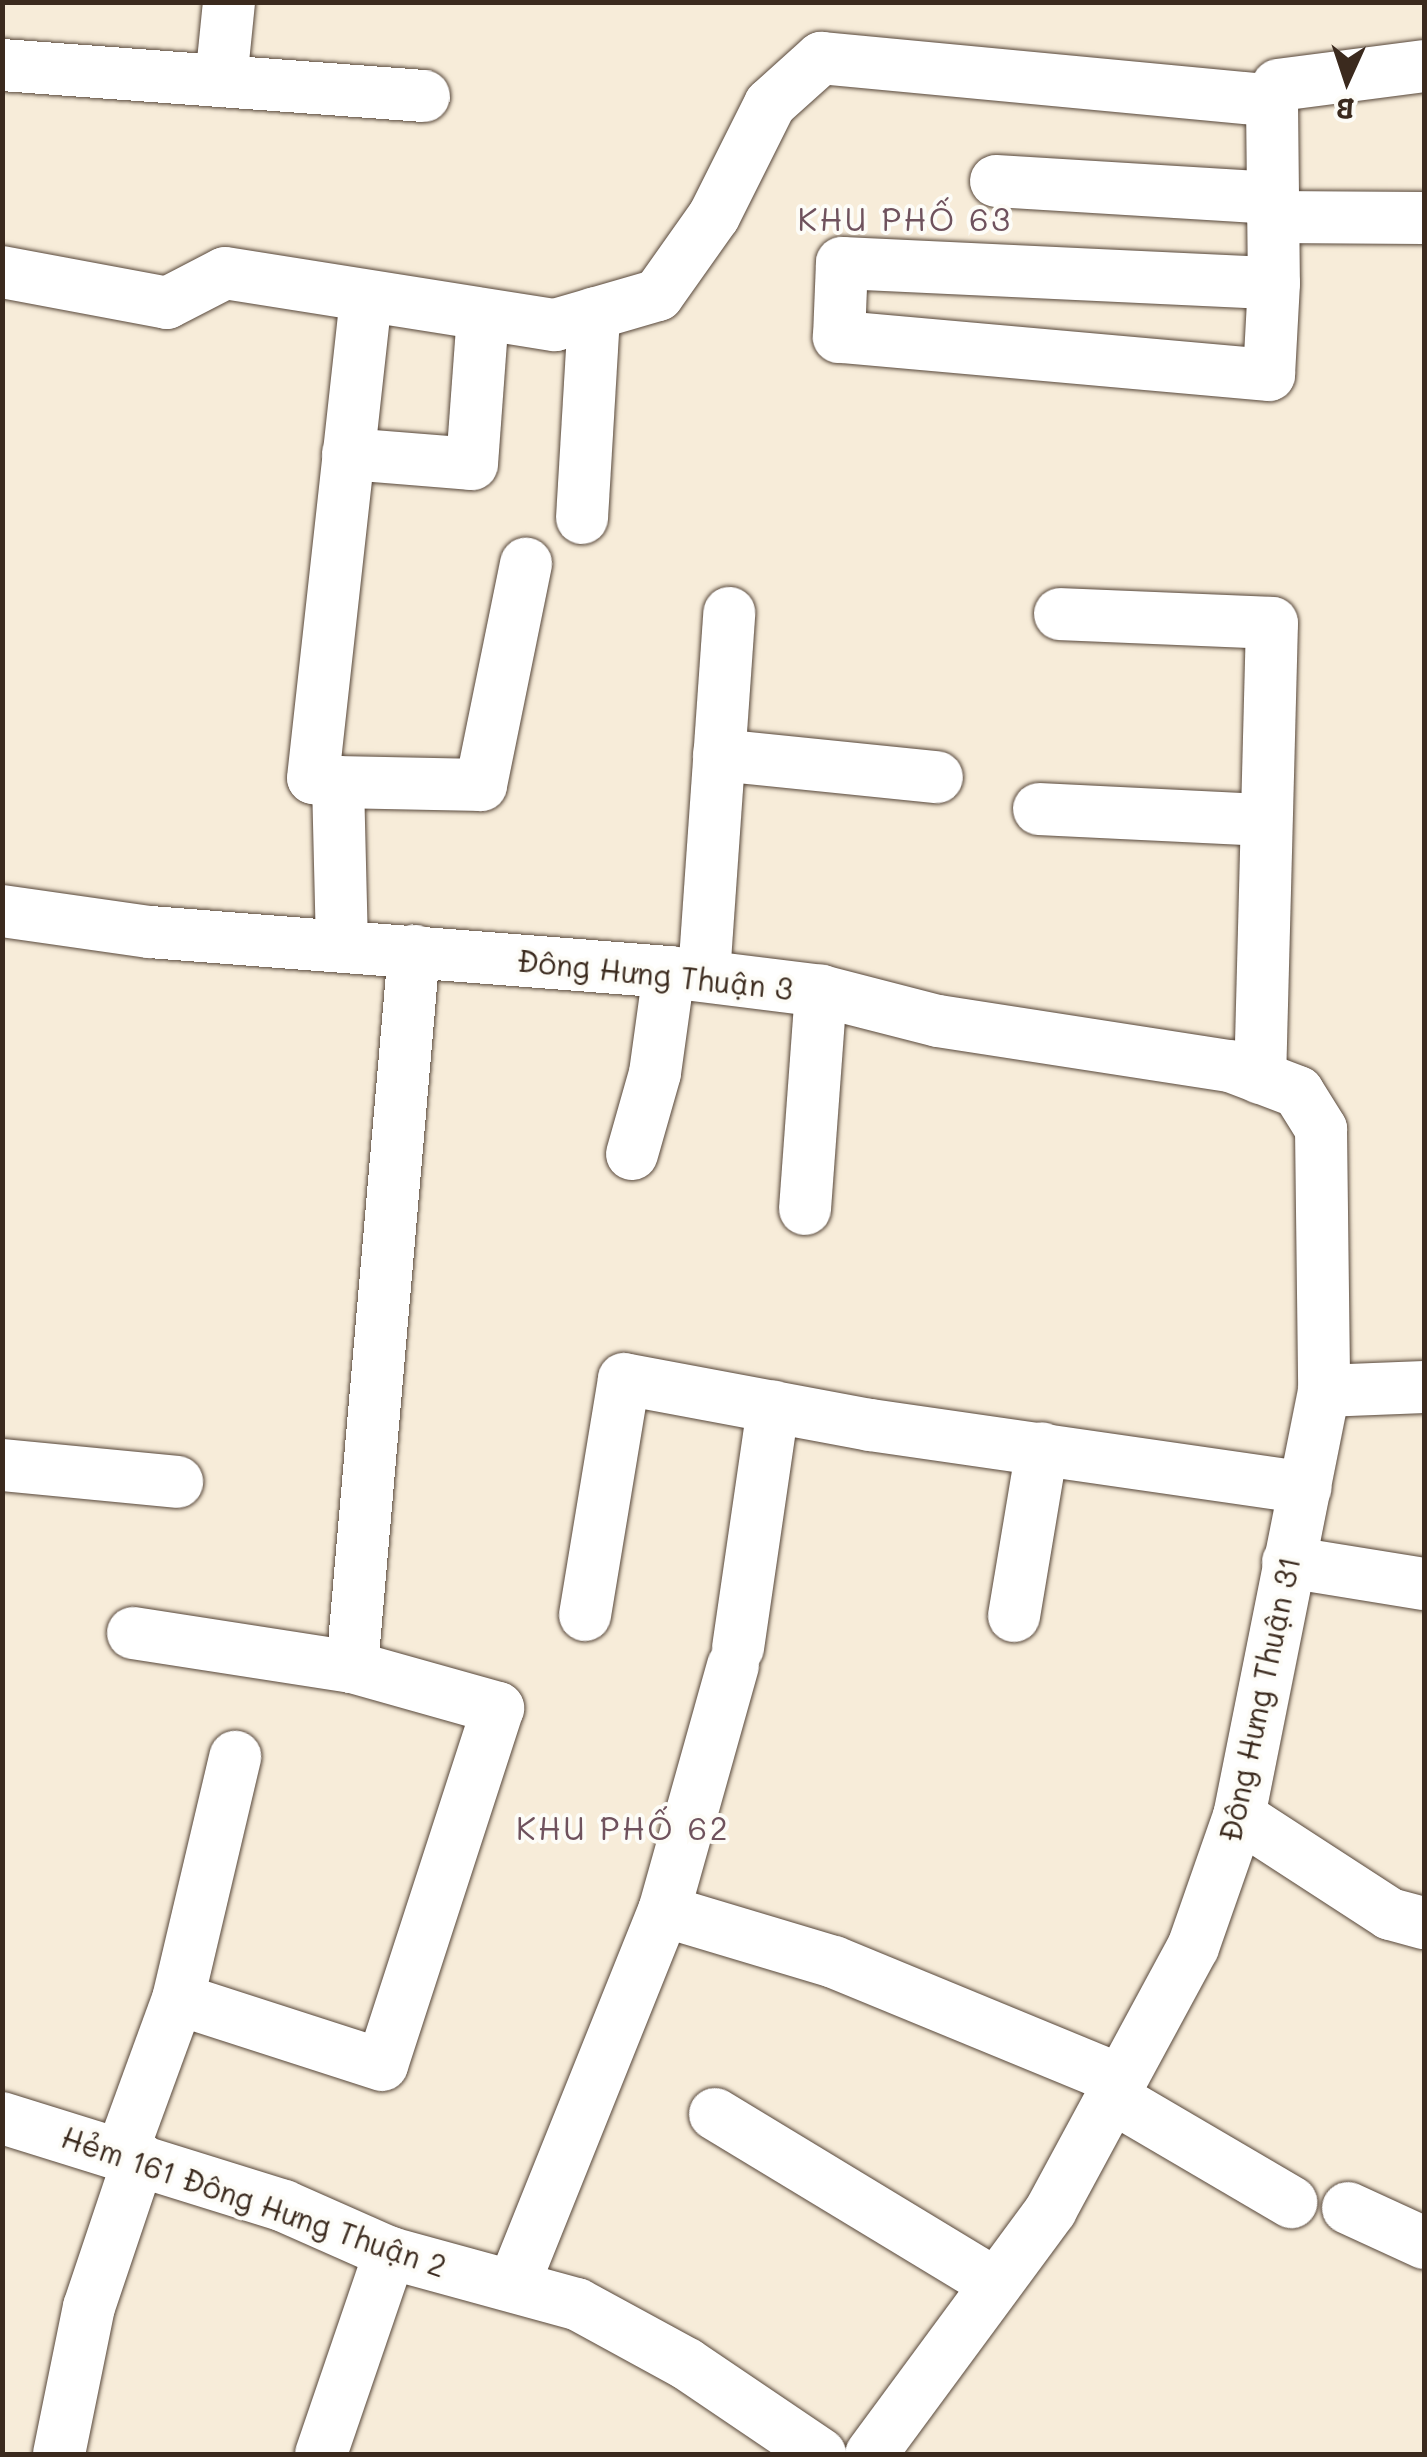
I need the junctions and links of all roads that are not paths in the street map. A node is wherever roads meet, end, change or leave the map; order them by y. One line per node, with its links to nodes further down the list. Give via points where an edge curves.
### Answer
1 (228, 2): 4 (street)
2 (2, 65): 4 (street)
3 (1424, 66): 5 (street)
4 (221, 81): 6 (street)
5 (1275, 93): 8 (street); 13 (street, via 821,58 770,104 714,216 658,295)
6 (424, 96)
7 (996, 180): 8 (street)
8 (1273, 208): 9 (street); 11 (street)
9 (1424, 218)
10 (2, 272): 12 (street, via 167,303 225,274)
11 (1274, 283): 11 (street, via 1269,374 839,337 842,263)
12 (366, 297): 14 (street); 15 (street)
13 (594, 313): 14 (street, via 555,325); 16 (street)
14 (483, 315): 15 (street, via 472,464)
15 (348, 454): 22 (street, via 313,778)
16 (582, 518)
17 (526, 564): 22 (street, via 481,785)
18 (729, 613): 20 (street)
19 (1060, 614): 24 (street, via 1272,622)
20 (719, 755): 21 (street); 28 (street)
21 (938, 777)
22 (338, 782): 26 (street)
23 (1039, 808): 24 (street)
24 (1266, 820): 30 (street)
25 (2, 911): 26 (street, Đông Hưng Thuận 3, via 150,932)
26 (342, 946): 27 (street, Đông Hưng Thuận 3)
27 (414, 951): 28 (street, Đông Hưng Thuận 3); 45 (street)
28 (687, 974): 29 (street, Đông Hưng Thuận 3); 31 (street)
29 (821, 991): 30 (street, Đông Hưng Thuận 3, via 938,1021 1230,1066); 32 (street)
30 (1279, 1085): 34 (street, Đông Hưng Thuận 31, via 1320,1130)
31 (632, 1154)
32 (806, 1209)
33 (1424, 1387): 34 (street)
34 (1324, 1392): 39 (street, Đông Hưng Thuận 31)
35 (773, 1407): 36 (street); 42 (street, via 624,1378); 48 (street, via 736,1657)
36 (1042, 1448): 39 (street); 43 (street)
37 (2, 1465): 38 (street)
38 (176, 1482)
39 (1305, 1488): 40 (street, Đông Hưng Thuận 31)
40 (1288, 1562): 41 (street); 47 (street, Đông Hưng Thuận 31)
41 (1424, 1584)
42 (585, 1615)
43 (1014, 1616)
44 (132, 1633): 45 (street)
45 (352, 1667): 50 (street, via 498,1708 382,2065)
46 (235, 1757): 50 (street)
47 (1239, 1816): 49 (street, via 1390,1914); 51 (street, Đông Hưng Thuận 31, via 1193,1946)
48 (664, 1911): 51 (street, via 834,1962); 60 (street)
49 (1424, 1924)
50 (178, 1999): 54 (street)
51 (1117, 2089): 55 (street); 59 (street, Đông Hưng Thuận 31, via 1051,2210)
52 (716, 2114): 59 (street)
53 (2, 2118): 54 (street, Hẻm 161 Đông Hưng Thuận 2)
54 (130, 2155): 58 (street, Hẻm 161 Đông Hưng Thuận 2, via 284,2206); 61 (street)
55 (1290, 2202)
56 (1348, 2208): 57 (street)
57 (1424, 2244)
58 (390, 2253): 60 (street, Hẻm 161 Đông Hưng Thuận 2); 62 (street)
59 (996, 2284): 64 (street, Đông Hưng Thuận 31)
60 (513, 2286): 63 (street, Hẻm 161 Đông Hưng Thuận 2, via 577,2304 672,2356)
61 (59, 2454)
62 (321, 2454)
63 (820, 2454)
64 (870, 2454)

